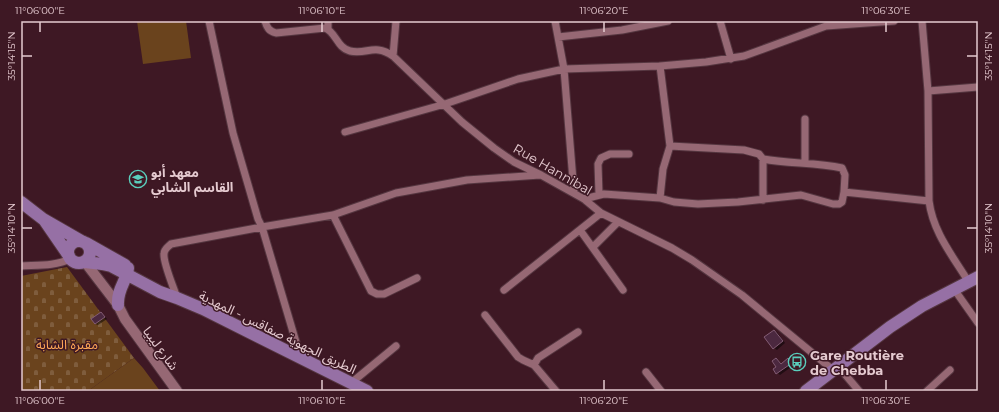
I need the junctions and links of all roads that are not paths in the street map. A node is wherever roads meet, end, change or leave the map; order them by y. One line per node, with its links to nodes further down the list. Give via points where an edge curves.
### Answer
1 (209, 21): 38 (street, via 233,133)
2 (265, 21): 10 (street, via 269,30 276,33)
3 (328, 21): 10 (street)
4 (396, 21): 12 (street)
5 (555, 21): 11 (street)
6 (668, 21): 11 (street, via 622,30)
7 (720, 21): 13 (street)
8 (894, 21): 13 (street, via 826,26)
9 (922, 21): 17 (street)
10 (328, 29): 12 (street, Rue Hannibal, via 341,47 350,51 376,49)
11 (558, 37): 15 (street)
12 (393, 56): 18 (street, Rue Hannibal)
13 (731, 59): 14 (street)
14 (660, 66): 15 (street); 21 (street)
15 (564, 69): 18 (street, via 518,79); 27 (street)
16 (978, 86): 17 (street)
17 (928, 91): 32 (street)
18 (445, 104): 20 (street); 25 (street, Rue Hannibal, via 462,122 494,148 514,162)
19 (805, 119): 24 (street)
20 (345, 132)
21 (670, 146): 23 (street, via 744,150 759,154); 29 (street, via 663,169)
22 (629, 154): 28 (street, via 610,154 601,158 598,164)
23 (763, 159): 24 (street); 31 (street)
24 (805, 163): 26 (street, via 842,168 845,175)
25 (541, 175): 27 (street, Rue Hannibal); 35 (street, via 467,180 429,187 396,194)
26 (844, 192): 31 (street, via 839,204 801,195); 32 (street)
27 (574, 193): 30 (street, Rue Hannibal)
28 (599, 194): 29 (street); 30 (street)
29 (660, 198): 31 (street, via 698,204)
30 (584, 199): 34 (street, Rue Hannibal)
31 (763, 200)
32 (930, 200): 46 (street, via 934,223 939,234)
33 (21, 202): 36 (main road, الطريق الجهوية صفاقس - المهدية)
34 (601, 213): 37 (street, Rue Hannibal); 39 (street)
35 (333, 215): 38 (street); 45 (street, via 371,291 384,294)
36 (43, 219): 40 (main road, الطريق الجهوية صفاقس - المهدية); 42 (main road, الطريق الجهوية صفاقس - المهدية)
37 (618, 222): 41 (street); 59 (street, Rue Hannibal, via 692,260 742,295)
38 (262, 227): 50 (street, via 171,244 166,248 165,262); 57 (street)
39 (580, 230): 41 (street); 48 (street)
40 (84, 242): 42 (main road, via 90,249 90,256); 42 (main road, via 75,242 70,246 68,253); 44 (main road, الطريق الجهوية صفاقس - المهدية)
41 (592, 247): 49 (street)
42 (76, 260): 43 (street); 44 (main road, الطريق الجهوية صفاقس - المهدية); 51 (main road, شارع ليبيا); 53 (main road, شارع ليبيا, via 114,310)
43 (21, 266)
44 (127, 270): 50 (main road, الطريق الجهوية صفاقس - المهدية, via 160,292); 51 (main road, via 119,290)
45 (417, 278)
46 (973, 279): 47 (main road)
47 (954, 289): 54 (street); 59 (main road, via 890,327)
48 (504, 290)
49 (623, 290)
50 (177, 298): 57 (main road, الطريق الجهوية صفاقس - المهدية)
51 (118, 305): 53 (main road, شارع ليبيا)
52 (485, 315): 58 (street, via 518,357)
53 (125, 319): 63 (main road, شارع ليبيا)
54 (978, 324)
55 (578, 332): 58 (street, via 538,358)
56 (396, 346): 62 (street)
57 (301, 359): 62 (main road, الطريق الجهوية صفاقس - المهدية)
58 (534, 365): 65 (street)
59 (835, 368): 67 (main road); 68 (street, Rue Hannibal)
60 (950, 370): 69 (street)
61 (646, 372): 66 (street)
62 (351, 384): 64 (main road, الطريق الجهوية صفاقس - المهدية)
63 (176, 391)
64 (367, 391)
65 (556, 391)
66 (661, 391)
67 (806, 391)
68 (859, 391)
69 (927, 391)

